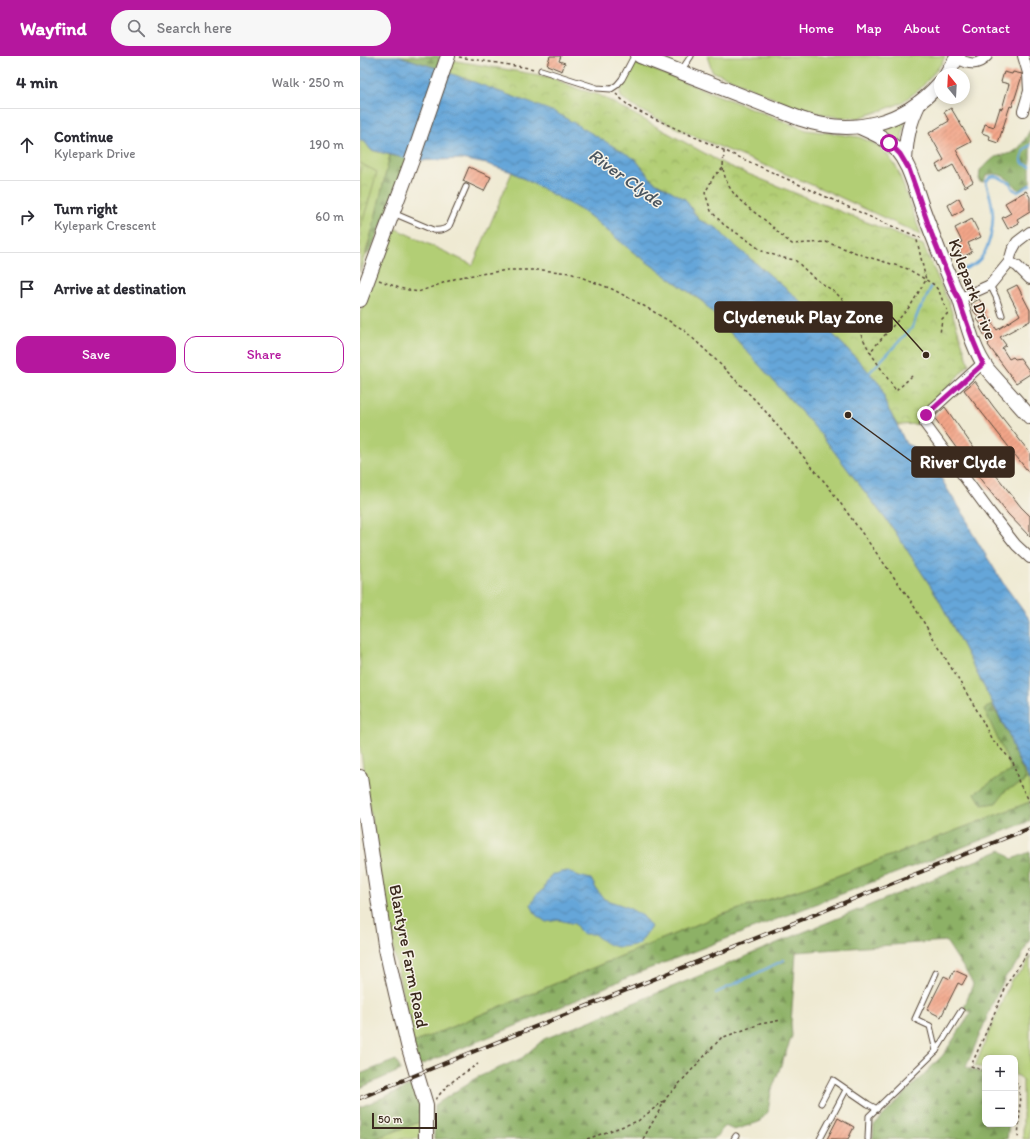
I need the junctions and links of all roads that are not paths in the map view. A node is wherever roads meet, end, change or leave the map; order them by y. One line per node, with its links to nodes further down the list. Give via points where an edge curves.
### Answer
1 (448, 56): 17 (main road)
2 (634, 56): 9 (lane, via 622,78 611,89 597,88)
3 (640, 56): 10 (main road)
4 (691, 56): 10 (lane)
5 (987, 56): 7 (street, via 975,63 966,63)
6 (1023, 56): 13 (street, via 1028,73 1029,91)
7 (957, 57): 8 (main road)
8 (951, 68)
9 (540, 70)
10 (680, 72): 14 (main road, via 812,123)
11 (934, 89): 12 (main road)
12 (919, 103): 14 (main road, via 889,119); 15 (main road, Kylepark Drive, via 907,133)
13 (1023, 111)
14 (860, 127): 15 (main road, Kylepark Drive, via 889,143)
15 (905, 161): 22 (main road, Kylepark Drive)
16 (466, 187): 17 (lane, via 449,226 445,229 433,230)
17 (393, 213): 23 (main road)
18 (1030, 232): 19 (street, via 1017,242)
19 (1009, 262): 20 (street); 21 (street)
20 (1030, 278)
21 (990, 285): 22 (street); 24 (lane)
22 (959, 299): 25 (main road, Kylepark Drive)
23 (360, 300)
24 (1002, 315)
25 (983, 364): 26 (main road, Kylepark Drive); 27 (street, via 926,415 925,424 990,512 1016,545)
26 (1030, 417)
27 (1030, 558)
28 (360, 778): 35 (main road, Blantyre Farm Road, via 388,956 408,1045 426,1105)
29 (936, 973): 31 (lane, via 915,1019 930,1026)
30 (961, 1011): 31 (lane)
31 (936, 1051): 34 (lane)
32 (846, 1090): 33 (lane, via 832,1080); 34 (lane); 36 (lane)
33 (821, 1103)
34 (877, 1109): 37 (lane, via 869,1116)
35 (426, 1139)
36 (820, 1139)
37 (868, 1139)

